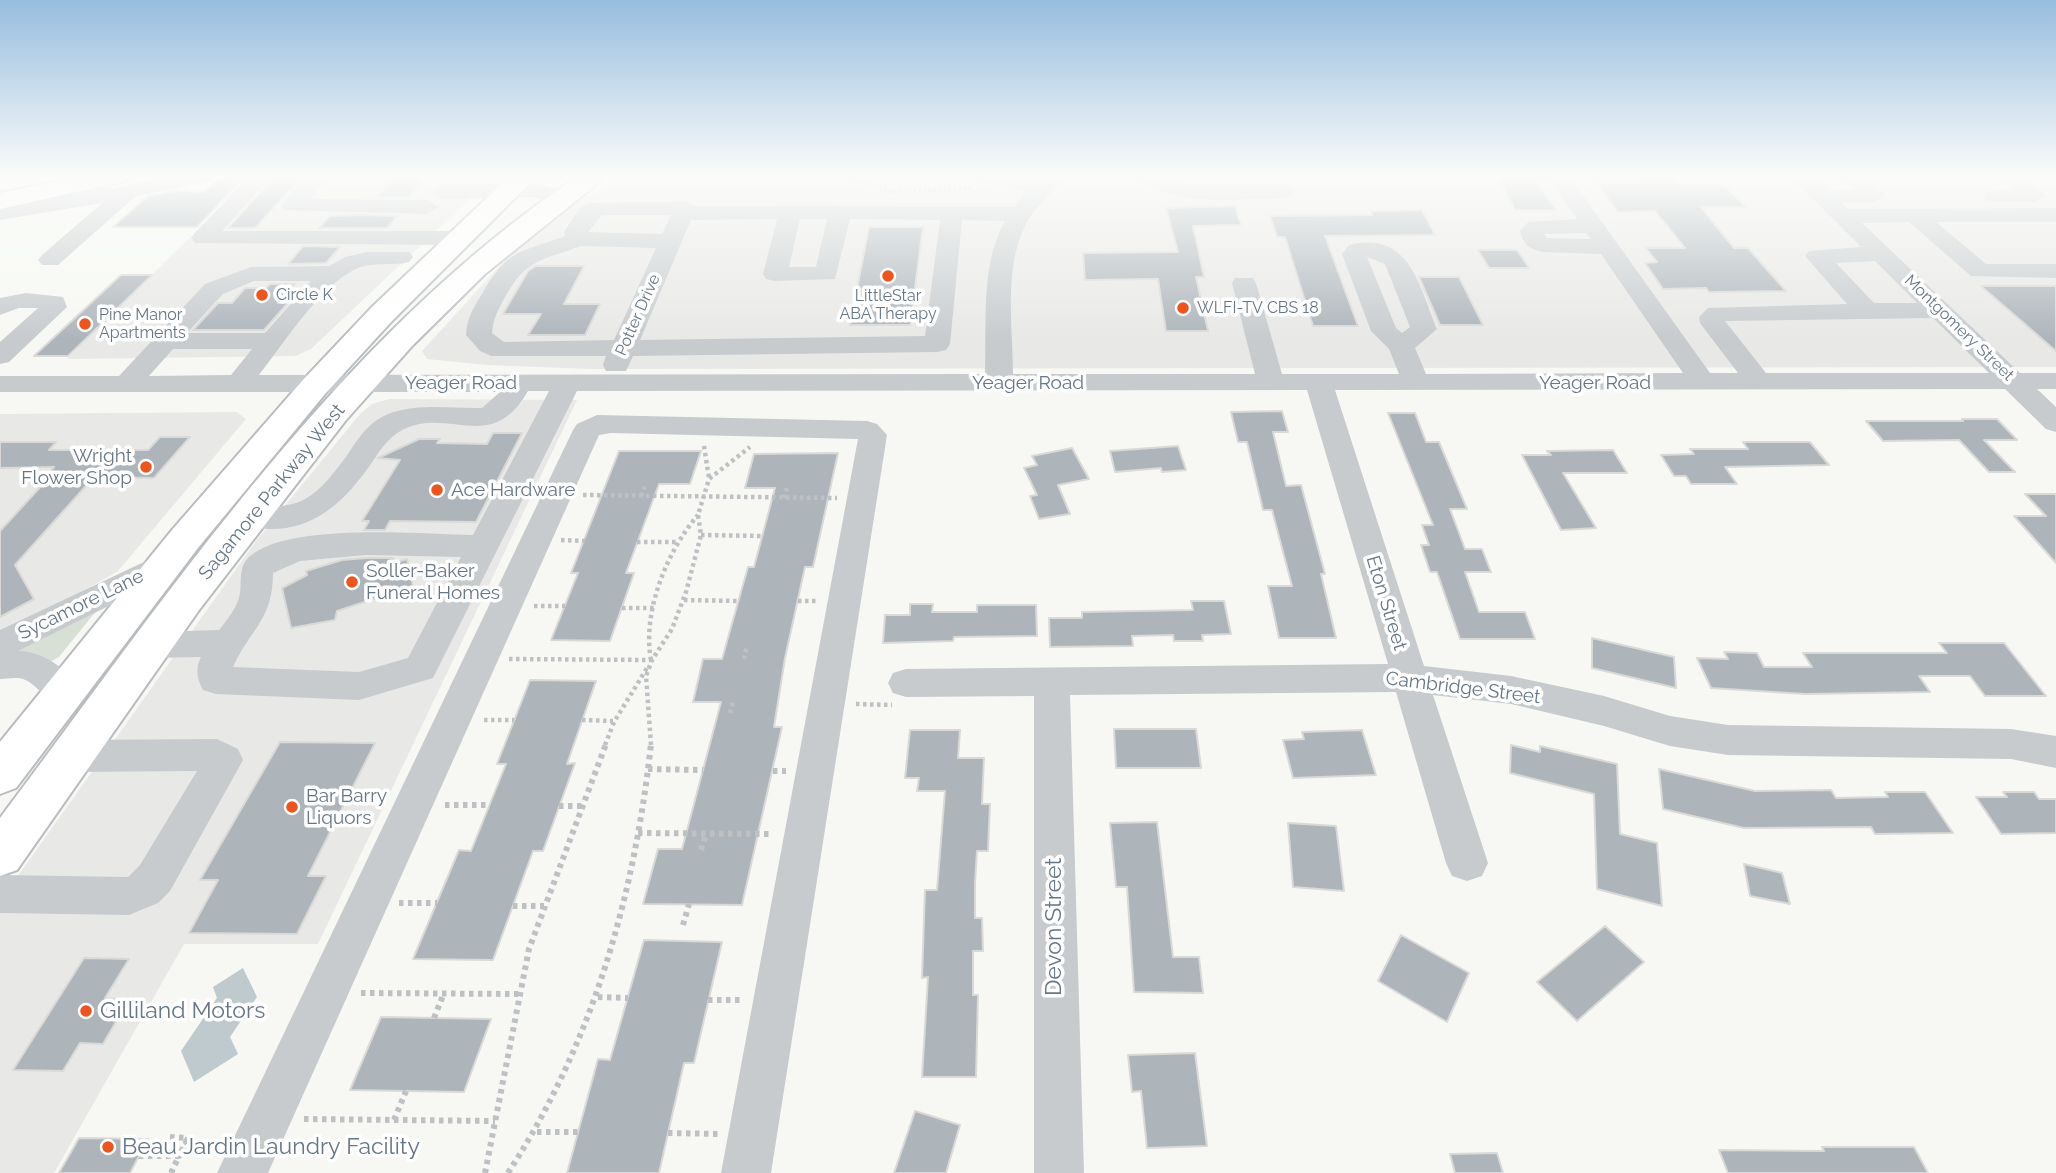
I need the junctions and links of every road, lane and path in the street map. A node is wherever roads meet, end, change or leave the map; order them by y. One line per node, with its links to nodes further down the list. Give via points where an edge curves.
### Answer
1 (74, 231): 24 (street)
2 (206, 231): 17 (street, via 203,238)
3 (402, 231): 16 (street)
4 (468, 231): 20 (main road, Sagamore Parkway West)
5 (524, 231): 43 (main road, Sagamore Parkway West, via 457,284)
6 (577, 231): 18 (street)
7 (675, 231): 19 (street, Potter Drive)
8 (785, 231): 9 (street, via 775,274 826,274)
9 (836, 231)
10 (950, 231): 34 (street, via 937,344)
11 (1012, 231): 48 (street, via 1003,261)
12 (1532, 231): 21 (street, via 1534,240 1542,245)
13 (1596, 231): 21 (street)
14 (1857, 231): 23 (street, Montgomery Street)
15 (1931, 231): 22 (street)
16 (395, 238): 17 (street); 20 (street)
17 (370, 239): 25 (street)
18 (578, 239): 19 (street); 34 (street, via 519,261 508,270 480,319 480,335 500,349)
19 (671, 241): 34 (street, Potter Drive)
20 (451, 247): 25 (street); 42 (main road, Sagamore Parkway West)
21 (1607, 247): 51 (street)
22 (1950, 247): 23 (street); 26 (street, via 1980,271)
23 (1878, 251): 29 (street, Montgomery Street); 30 (street, via 1817,256)
24 (50, 260)
25 (343, 268): 31 (street, via 251,274 214,289); 32 (street, via 314,292)
26 (2056, 271)
27 (1244, 283): 49 (street)
28 (0, 307): 35 (street, via 15,301 54,302 54,307)
29 (1939, 310): 30 (street); 36 (street, Montgomery Street)
30 (1867, 311): 39 (street, via 1717,313 1713,323)
31 (166, 341): 32 (street); 40 (street)
32 (274, 341): 41 (street)
33 (1401, 346): 38 (street)
34 (624, 348): 46 (street, Potter Drive)
35 (0, 356)
36 (2014, 381): 37 (street, Yeager Road); 39 (street, Yeager Road); 53 (street, Montgomery Street)
37 (2056, 381)
38 (1416, 382): 50 (street, Yeager Road); 51 (street, Yeager Road)
39 (1759, 382): 51 (street, Yeager Road)
40 (127, 383): 41 (street, Yeager Road); 52 (street, Yeager Road)
41 (239, 383): 42 (street, Yeager Road)
42 (316, 383): 43 (street, Yeager Road); 71 (main road, Sagamore Parkway West)
43 (360, 383): 44 (street, Yeager Road); 65 (main road, Sagamore Parkway West)
44 (519, 383): 45 (street, Yeager Road); 65 (street, via 495,414 393,423 376,436 332,497 315,509 285,518)
45 (567, 383): 46 (street, Yeager Road); 70 (street)
46 (608, 383): 47 (street, Yeager Road)
47 (745, 383): 48 (street, Yeager Road); 54 (street)
48 (999, 383): 49 (street, Yeager Road)
49 (1271, 383): 50 (street, Yeager Road)
50 (1319, 383): 84 (street, Eton Street)
51 (1703, 383)
52 (0, 384)
53 (2056, 423)
54 (714, 425): 55 (street); 56 (path, via 693,433 705,448); 59 (street, via 597,424 577,445)
55 (771, 425): 56 (path, via 768,436); 63 (street, via 867,429 873,435 873,447)
56 (709, 479): 61 (path)
57 (646, 483): 60 (path)
58 (786, 488): 62 (path)
59 (554, 495): 60 (path); 80 (street)
60 (641, 496): 61 (path)
61 (704, 497): 62 (path); 64 (path)
62 (784, 498): 63 (path)
63 (864, 499): 89 (street)
64 (698, 515): 66 (path); 69 (path)
65 (248, 517): 78 (main road, Sagamore Parkway West)
66 (701, 535): 67 (path); 72 (path)
67 (762, 536)
68 (637, 542): 69 (path)
69 (678, 542): 75 (path)
70 (485, 546): 76 (street, via 306,547 274,557 260,565 255,575 258,590); 76 (street, via 426,660 412,671 352,686 216,680 215,664)
71 (163, 565): 77 (street, Sycamore Lane); 87 (main road, Sagamore Parkway West)
72 (684, 600): 73 (path); 82 (path)
73 (738, 601)
74 (622, 608): 75 (path)
75 (654, 608): 82 (path, via 649,639)
76 (229, 643): 78 (street)
77 (0, 645)
78 (152, 645): 94 (main road, Sagamore Parkway West)
79 (747, 646): 81 (path)
80 (479, 659): 82 (path); 98 (street)
81 (744, 659)
82 (652, 660): 92 (path); 95 (path, via 646,676 651,742)
83 (0, 665): 87 (street, Sycamore Lane, via 30,665)
84 (1409, 678): 85 (street, Cambridge Street); 93 (street, Cambridge Street, via 1511,690 1670,731 1728,740 2011,744); 107 (street, Eton Street)
85 (1052, 681): 86 (street, Cambridge Street); 135 (street, Devon Street)
86 (905, 683): 89 (path, via 902,705)
87 (63, 692): 97 (main road, Sagamore Parkway West)
88 (733, 702): 90 (path)
89 (828, 704): 104 (street)
90 (730, 713)
91 (582, 720): 92 (path)
92 (614, 721): 101 (path)
93 (2056, 752)
94 (72, 756): 106 (main road, Sagamore Parkway West); 108 (street, via 217,755 224,760 155,878 143,890 129,895)
95 (648, 769): 96 (path); 102 (path)
96 (703, 770)
97 (0, 775)
98 (412, 805): 99 (path); 113 (street)
99 (489, 806)
100 (559, 806): 101 (path)
101 (581, 806): 111 (path)
102 (638, 833): 103 (path); 116 (path)
103 (706, 834): 104 (path); 105 (path)
104 (804, 835): 125 (street)
105 (701, 850)
106 (0, 855)
107 (1467, 863)
108 (0, 894)
109 (689, 904): 112 (path)
110 (513, 906): 111 (path)
111 (544, 906): 115 (path)
112 (683, 925)
113 (326, 993): 114 (path); 128 (street)
114 (444, 993): 115 (path); 118 (path)
115 (518, 994): 121 (path)
116 (598, 997): 117 (path); 122 (path)
117 (628, 998)
118 (434, 1018)
119 (406, 1091): 120 (path)
120 (394, 1120): 121 (path); 128 (path)
121 (495, 1121): 132 (path)
122 (537, 1132): 123 (path); 133 (path)
123 (579, 1132)
124 (668, 1133): 125 (path)
125 (753, 1134): 134 (street)
126 (170, 1137): 127 (path, via 188,1138)
127 (186, 1142): 128 (path); 130 (path)
128 (255, 1145)
129 (139, 1156): 130 (path)
130 (179, 1156): 131 (path)
131 (171, 1173)
132 (485, 1173)
133 (508, 1173)
134 (746, 1173)
135 (1059, 1173)

